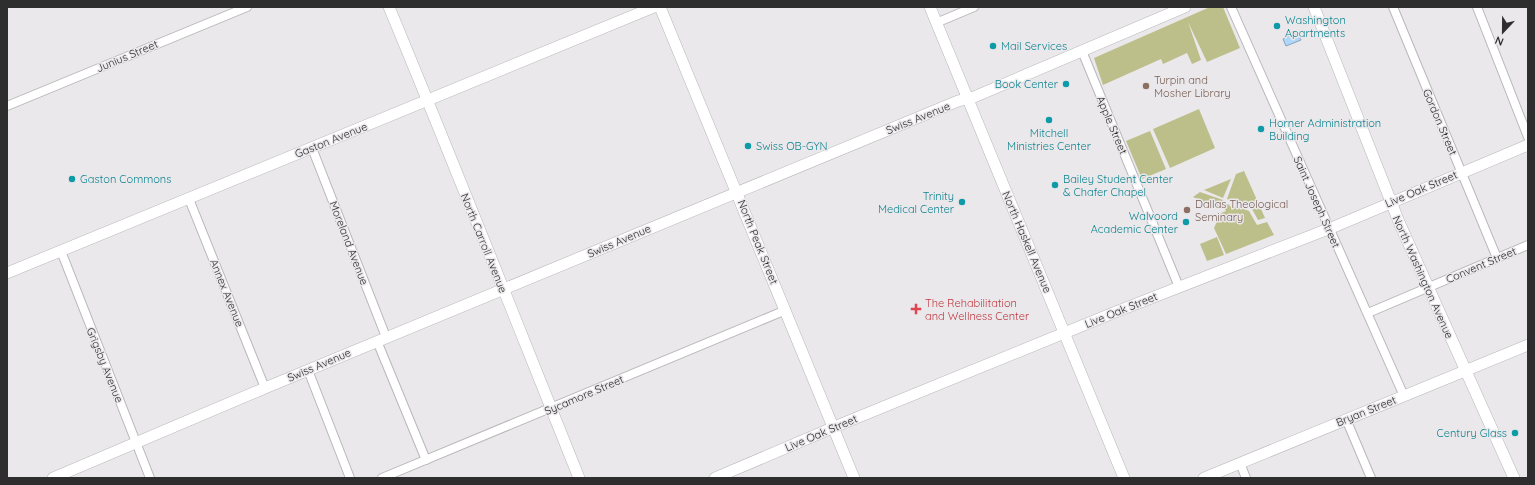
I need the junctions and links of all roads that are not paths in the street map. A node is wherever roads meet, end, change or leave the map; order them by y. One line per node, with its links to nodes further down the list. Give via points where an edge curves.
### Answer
1 (247, 7): 16 (street, Junius Street)
2 (389, 7): 15 (street, North Carroll Avenue)
3 (654, 7): 15 (street, Gaston Avenue)
4 (660, 7): 21 (street, North Peak Street)
5 (930, 7): 12 (street, North Haskell Avenue)
6 (974, 7): 12 (street)
7 (1185, 7): 13 (street, Swiss Avenue)
8 (1231, 7): 24 (street, Saint Joseph Street)
9 (1314, 7): 23 (street, North Washington Avenue)
10 (1393, 7): 20 (street, Gordon Street)
11 (1477, 7): 17 (street)
12 (936, 23): 14 (street, North Haskell Avenue)
13 (1082, 51): 14 (street, Swiss Avenue); 29 (street, Apple Street)
14 (967, 99): 21 (street, Swiss Avenue); 34 (street, North Haskell Avenue)
15 (428, 100): 19 (street, Gaston Avenue); 31 (street, North Carroll Avenue)
16 (7, 106)
17 (1528, 137)
18 (1528, 145): 20 (street, Live Oak Street)
19 (312, 148): 22 (street, Gaston Avenue); 35 (street, Moreland Avenue)
20 (1462, 173): 23 (street, Live Oak Street); 27 (street, Gordon Street)
21 (737, 192): 31 (street, Swiss Avenue); 32 (street, North Peak Street)
22 (189, 199): 26 (street, Gaston Avenue); 39 (street, Annex Avenue)
23 (1390, 202): 24 (street, Live Oak Street); 30 (street, North Washington Avenue)
24 (1329, 229): 29 (street, Live Oak Street); 33 (street, Saint Joseph Street)
25 (1528, 245): 27 (street, Convent Street)
26 (61, 251): 28 (street, Gaston Avenue); 44 (street, Grigsby Avenue)
27 (1498, 258): 30 (street, Convent Street)
28 (7, 273)
29 (1179, 287): 34 (street, Live Oak Street)
30 (1428, 288): 33 (street, Convent Street); 38 (street, North Washington Avenue)
31 (502, 289): 35 (street, Swiss Avenue); 41 (street, North Carroll Avenue)
32 (786, 310): 41 (street, Sycamore Street); 43 (street, North Peak Street)
33 (1368, 313): 40 (street, Saint Joseph Street)
34 (1064, 333): 43 (street, Live Oak Street); 54 (street, North Haskell Avenue)
35 (382, 339): 37 (street, Swiss Avenue); 45 (street, Moreland Avenue)
36 (1528, 345): 38 (street, Bryan Street)
37 (308, 370): 39 (street, Swiss Avenue); 49 (street)
38 (1465, 370): 40 (street, Bryan Street); 58 (street, North Washington Avenue)
39 (265, 388): 44 (street, Swiss Avenue)
40 (1404, 396): 42 (street, Bryan Street)
41 (551, 408): 45 (street, Sycamore Street); 51 (street, North Carroll Avenue)
42 (1346, 419): 46 (street, Bryan Street); 57 (street)
43 (834, 427): 52 (street, Live Oak Street); 53 (street, North Peak Street)
44 (137, 443): 47 (street, Swiss Avenue); 48 (street, Grigsby Avenue)
45 (426, 460): 50 (street, Sycamore Street)
46 (1240, 463): 55 (street, Bryan Street); 56 (street)
47 (53, 478)
48 (150, 478)
49 (350, 478)
50 (382, 478)
51 (579, 478)
52 (714, 478)
53 (854, 478)
54 (1124, 478)
55 (1204, 478)
56 (1246, 478)
57 (1371, 478)
58 (1514, 478)

